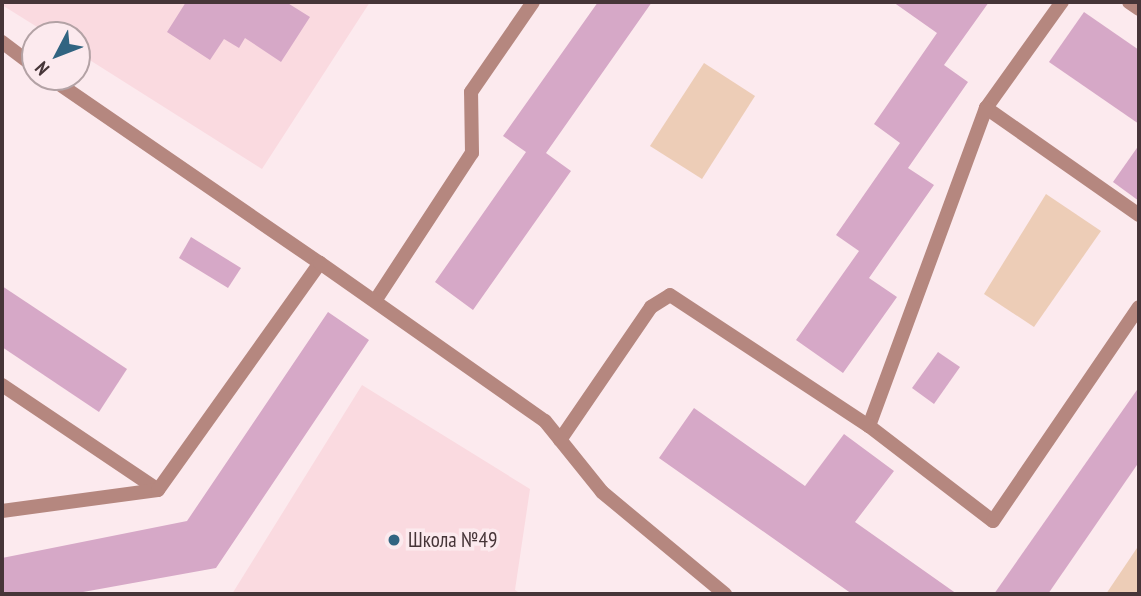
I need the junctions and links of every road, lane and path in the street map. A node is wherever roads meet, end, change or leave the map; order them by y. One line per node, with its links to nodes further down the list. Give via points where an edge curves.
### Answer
1 (533, 2): 11 (lane, via 471,92 472,153)
2 (1062, 2): 8 (lane)
3 (1129, 2): 4 (lane)
4 (1139, 9)
5 (2, 42): 6 (lane)
6 (21, 56)
7 (69, 91): 10 (lane)
8 (986, 108): 9 (lane); 14 (lane)
9 (1139, 215)
10 (320, 263): 11 (lane); 16 (lane)
11 (376, 301): 15 (lane, via 545,421)
12 (1139, 307): 14 (lane, via 993,521)
13 (2, 385): 16 (lane)
14 (869, 426): 15 (lane, via 670,295 651,307)
15 (561, 440): 18 (lane, via 602,492)
16 (158, 490): 17 (lane)
17 (2, 511)
18 (724, 594)

